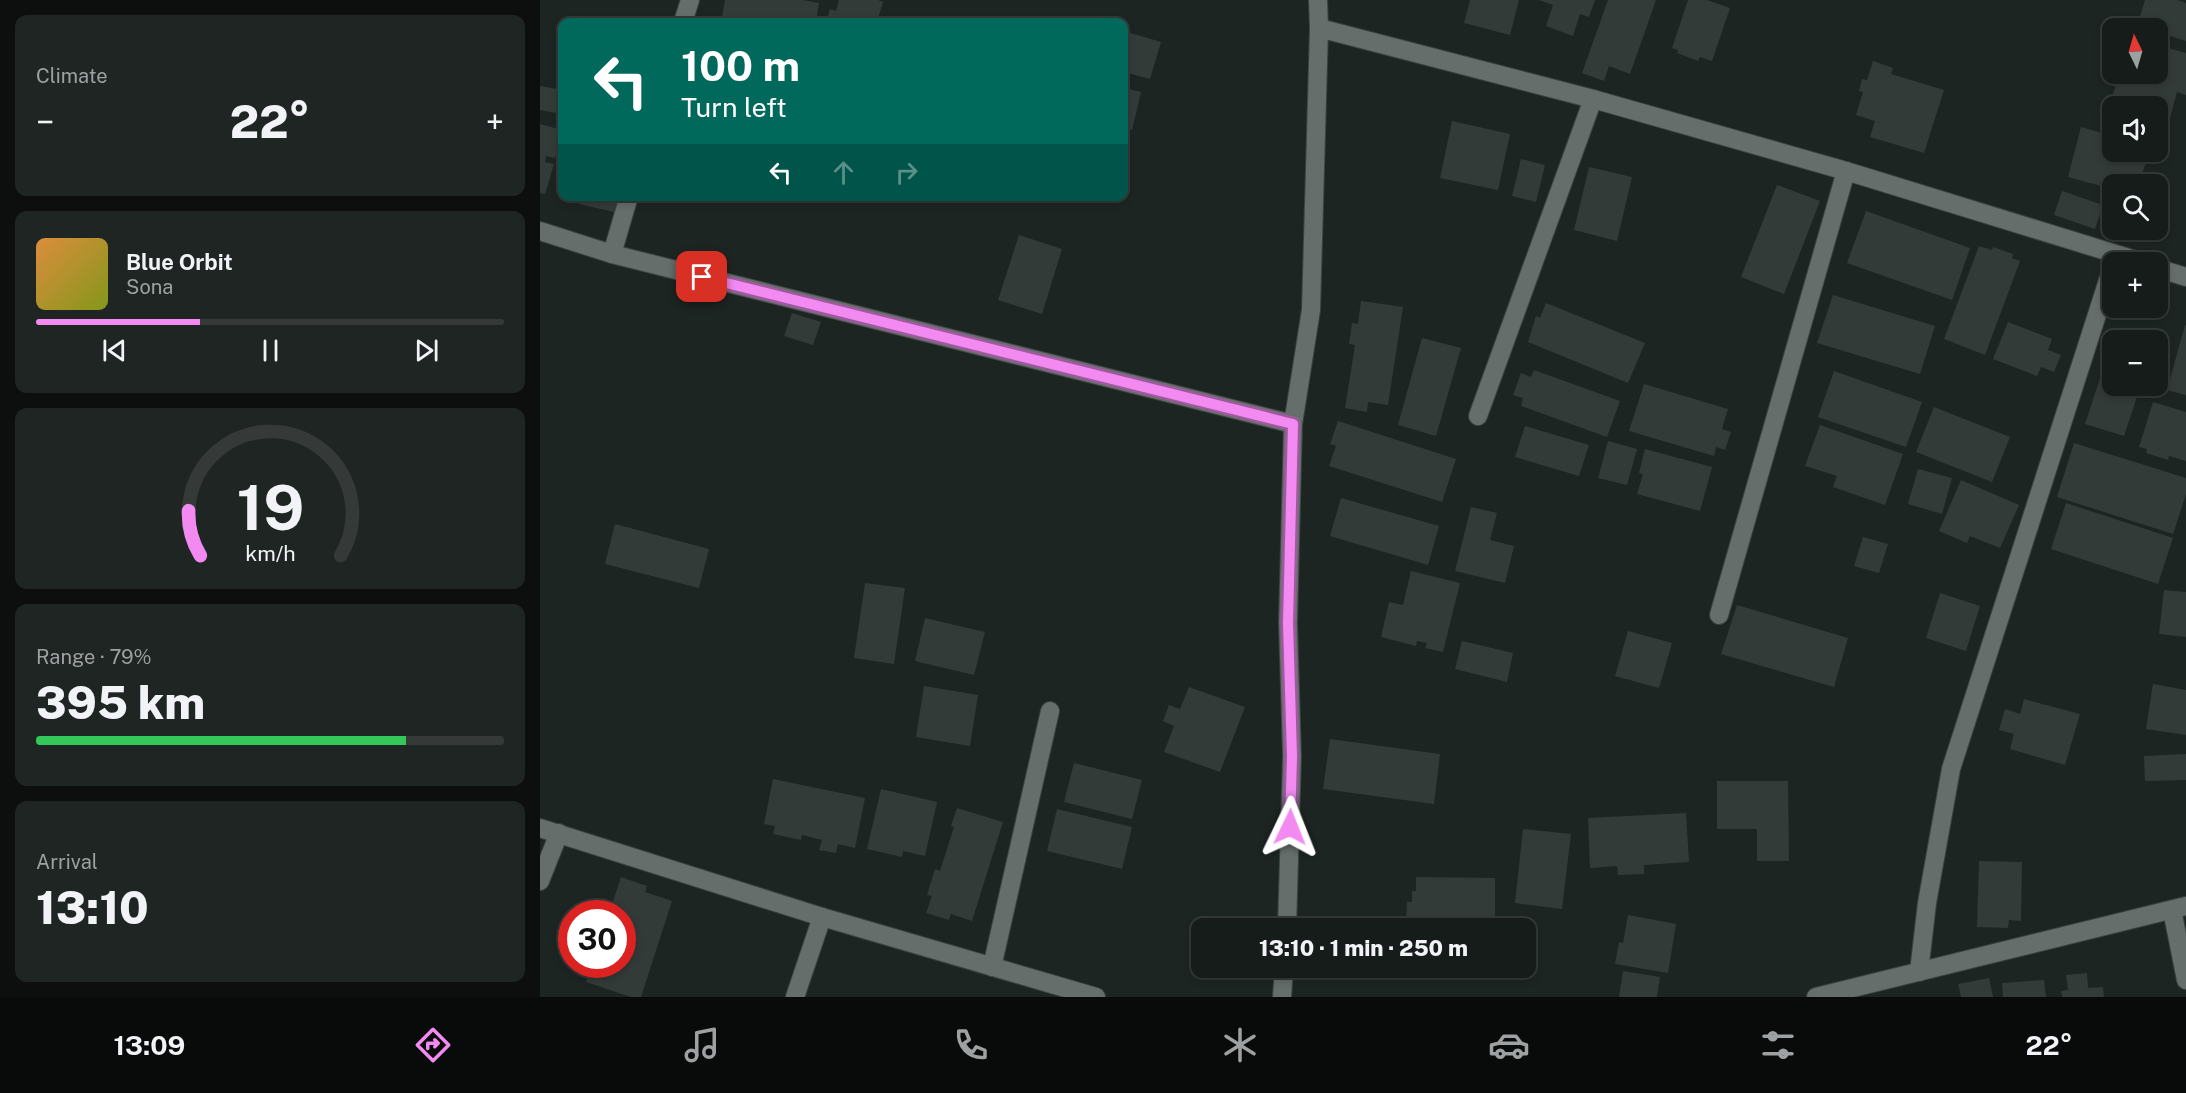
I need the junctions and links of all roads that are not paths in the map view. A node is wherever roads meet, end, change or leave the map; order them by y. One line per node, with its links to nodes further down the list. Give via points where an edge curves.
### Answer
1 (690, 0): 3 (street)
2 (1317, 0): 4 (street)
3 (684, 18)
4 (1318, 28): 5 (street); 15 (street, via 1311,310)
5 (1593, 99): 6 (street); 14 (street)
6 (1846, 171): 10 (street); 16 (street)
7 (628, 201): 9 (street)
8 (540, 231): 9 (street)
9 (612, 254): 15 (street)
10 (2102, 257)
11 (2168, 272): 12 (street)
12 (2186, 278)
13 (2102, 298): 25 (street, via 1951,770)
14 (1478, 416)
15 (1293, 424): 23 (street)
16 (1719, 615)
17 (1050, 711): 24 (street)
18 (540, 828): 19 (street)
19 (559, 833): 20 (street); 22 (street)
20 (540, 881)
21 (2179, 908): 25 (street); 27 (street)
22 (822, 917): 24 (street); 28 (street)
23 (1287, 918)
24 (992, 967): 29 (street)
25 (1919, 972): 31 (street)
26 (1283, 978): 30 (street)
27 (2186, 980)
28 (795, 997)
29 (1096, 997)
30 (1282, 997)
31 (1816, 997)

